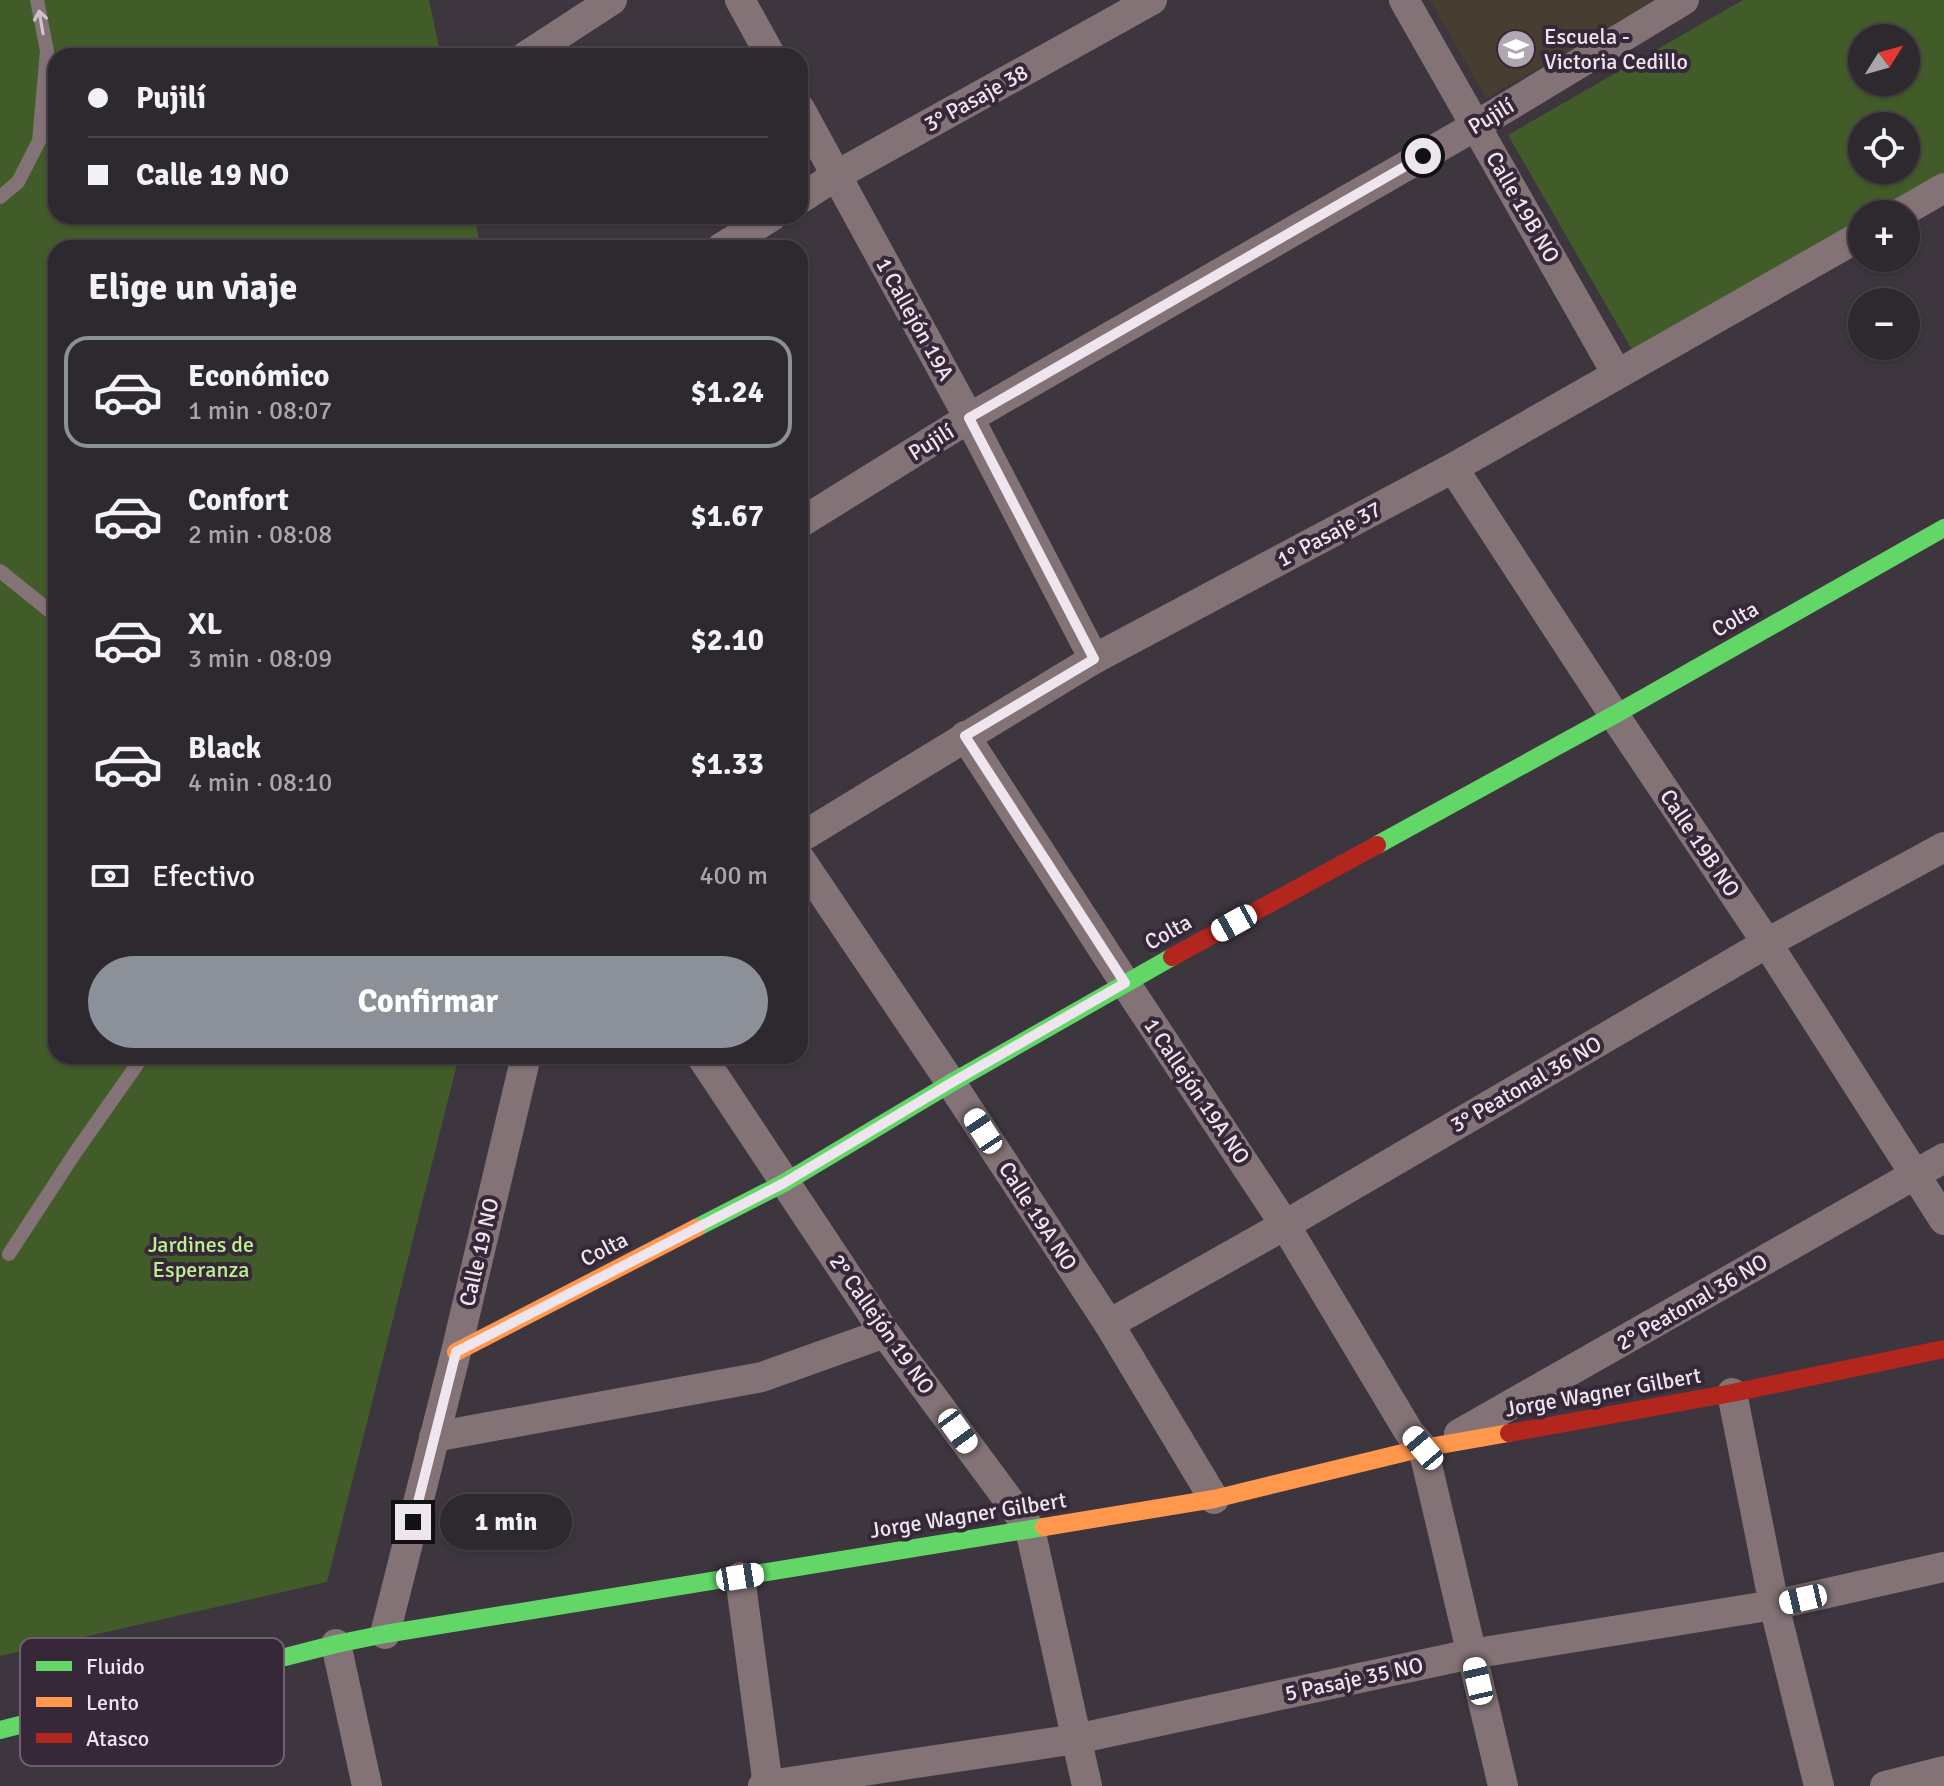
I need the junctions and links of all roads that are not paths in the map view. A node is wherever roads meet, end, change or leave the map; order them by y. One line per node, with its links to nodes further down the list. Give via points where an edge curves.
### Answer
1 (37, 0): 14 (lane, one-way to 1, via 18,182 39,141 47,51)
2 (612, 0): 7 (street)
3 (740, 0): 8 (street)
4 (1152, 0): 11 (street, 3° Pasaje 38)
5 (1404, 0): 10 (street, Calle 19B NO)
6 (1684, 0): 10 (street, Pujilí)
7 (538, 48)
8 (767, 48)
9 (808, 123): 11 (street, 1 Callejón 19A)
10 (1477, 125): 19 (street, Calle 19B NO); 20 (street, Pujilí)
11 (837, 175): 13 (street, 3° Pasaje 38); 20 (street, 1 Callejón 19A)
12 (1944, 188): 15 (street)
13 (808, 194)
14 (0, 197)
15 (1920, 202)
16 (759, 224): 17 (street)
17 (734, 240)
18 (1848, 243): 19 (street, 1° Pasaje 37)
19 (1617, 374): 21 (street, 1° Pasaje 37)
20 (969, 418): 22 (street, Pujilí); 26 (street, 1 Callejón 19A)
21 (1453, 468): 26 (street, 1° Pasaje 37); 27 (street, Calle 19B NO)
22 (808, 518)
23 (1944, 528): 27 (street, Colta)
24 (0, 571): 25 (lane)
25 (48, 610)
26 (1094, 659): 28 (street, 1° Pasaje 37)
27 (1614, 715): 32 (street, Calle 19B NO); 33 (street, Colta)
28 (965, 736): 29 (street, 1° Pasaje 37); 33 (street, 1 Callejón 19A NO)
29 (808, 833)
30 (1944, 847): 32 (street, 3° Peatonal 36 NO)
31 (808, 871): 37 (street, Calle 19A NO)
32 (1767, 943): 39 (street, Calle 19B NO); 42 (street, 3° Peatonal 36 NO)
33 (1125, 983): 37 (street, Colta); 42 (street, 1 Callejón 19A NO)
34 (137, 1064): 43 (lane)
35 (524, 1064): 47 (street, Calle 19 NO)
36 (706, 1064): 40 (street, 2° Callejón 19 NO)
37 (951, 1083): 40 (street, Colta); 44 (street, Calle 19A NO)
38 (1944, 1158): 39 (street, 2° Peatonal 36 NO)
39 (1914, 1175): 41 (street, Calle 19B NO); 50 (street, 2° Peatonal 36 NO)
40 (784, 1183): 45 (street, 2° Callejón 19 NO); 47 (street, Colta)
41 (1944, 1220)
42 (1285, 1225): 44 (street, 3° Peatonal 36 NO); 50 (street, 1 Callejón 19A NO, via 1409,1432)
43 (9, 1254)
44 (1109, 1324): 51 (street, Calle 19A NO)
45 (885, 1333): 49 (street, via 762,1377); 52 (street, 2° Callejón 19 NO)
46 (1944, 1349): 48 (street, Jorge Wagner Gilbert)
47 (456, 1352): 49 (street, Calle 19 NO)
48 (1732, 1393): 50 (street, Jorge Wagner Gilbert); 55 (street)
49 (434, 1437): 56 (street, Calle 19 NO)
50 (1432, 1447): 51 (street, Jorge Wagner Gilbert); 58 (street)
51 (1214, 1499): 52 (street, Jorge Wagner Gilbert)
52 (1030, 1529): 54 (street, Jorge Wagner Gilbert); 62 (street, 2° Callejón 19 NO)
53 (1944, 1567): 55 (street, 5 Pasaje 35 NO)
54 (740, 1577): 56 (street, Jorge Wagner Gilbert); 65 (street)
55 (1774, 1605): 58 (street, 5 Pasaje 35 NO); 68 (street)
56 (385, 1634): 57 (street, Jorge Wagner Gilbert)
57 (336, 1644): 59 (street, Jorge Wagner Gilbert); 64 (street)
58 (1471, 1654): 62 (street, 5 Pasaje 35 NO); 67 (street)
59 (284, 1657)
60 (20, 1725): 61 (street, Jorge Wagner Gilbert)
61 (0, 1730)
62 (1076, 1739): 65 (street, 5 Pasaje 35 NO); 66 (street, 2° Callejón 19 NO)
63 (1944, 1771): 69 (street)
64 (367, 1786)
65 (766, 1786)
66 (1087, 1786)
67 (1503, 1786)
68 (1819, 1786)
69 (1885, 1786)

